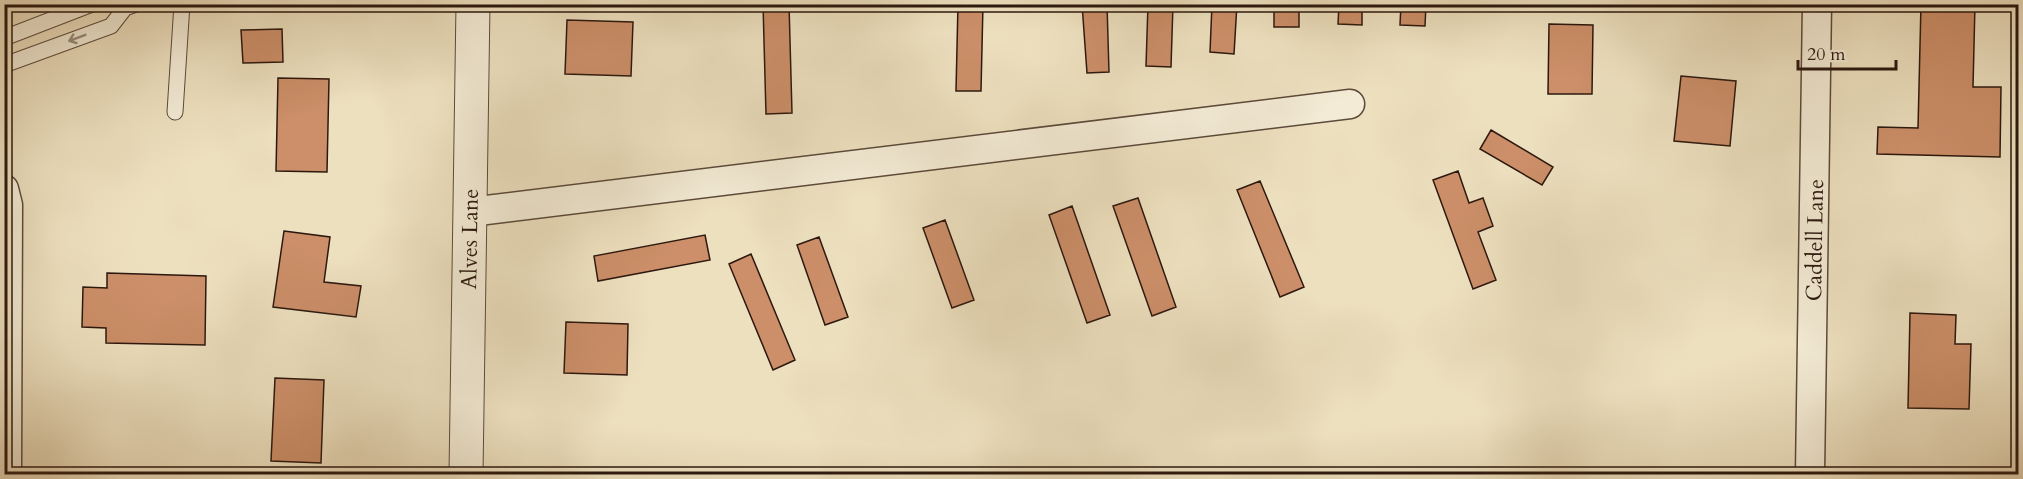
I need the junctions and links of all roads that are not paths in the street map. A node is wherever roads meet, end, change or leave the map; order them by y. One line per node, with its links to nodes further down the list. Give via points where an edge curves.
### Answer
1 (92, 4): 6 (lane)
2 (182, 4): 9 (lane)
3 (473, 4): 11 (street, Alves Lane)
4 (1817, 4): 14 (street, Caddell Lane)
5 (125, 6): 7 (lane, one-way to 7, via 111,26)
6 (4, 38)
7 (4, 65)
8 (1350, 104): 11 (street)
9 (175, 112)
10 (4, 189): 12 (street, via 8,205)
11 (470, 212): 13 (street, Alves Lane)
12 (7, 474)
13 (466, 474)
14 (1810, 474)

